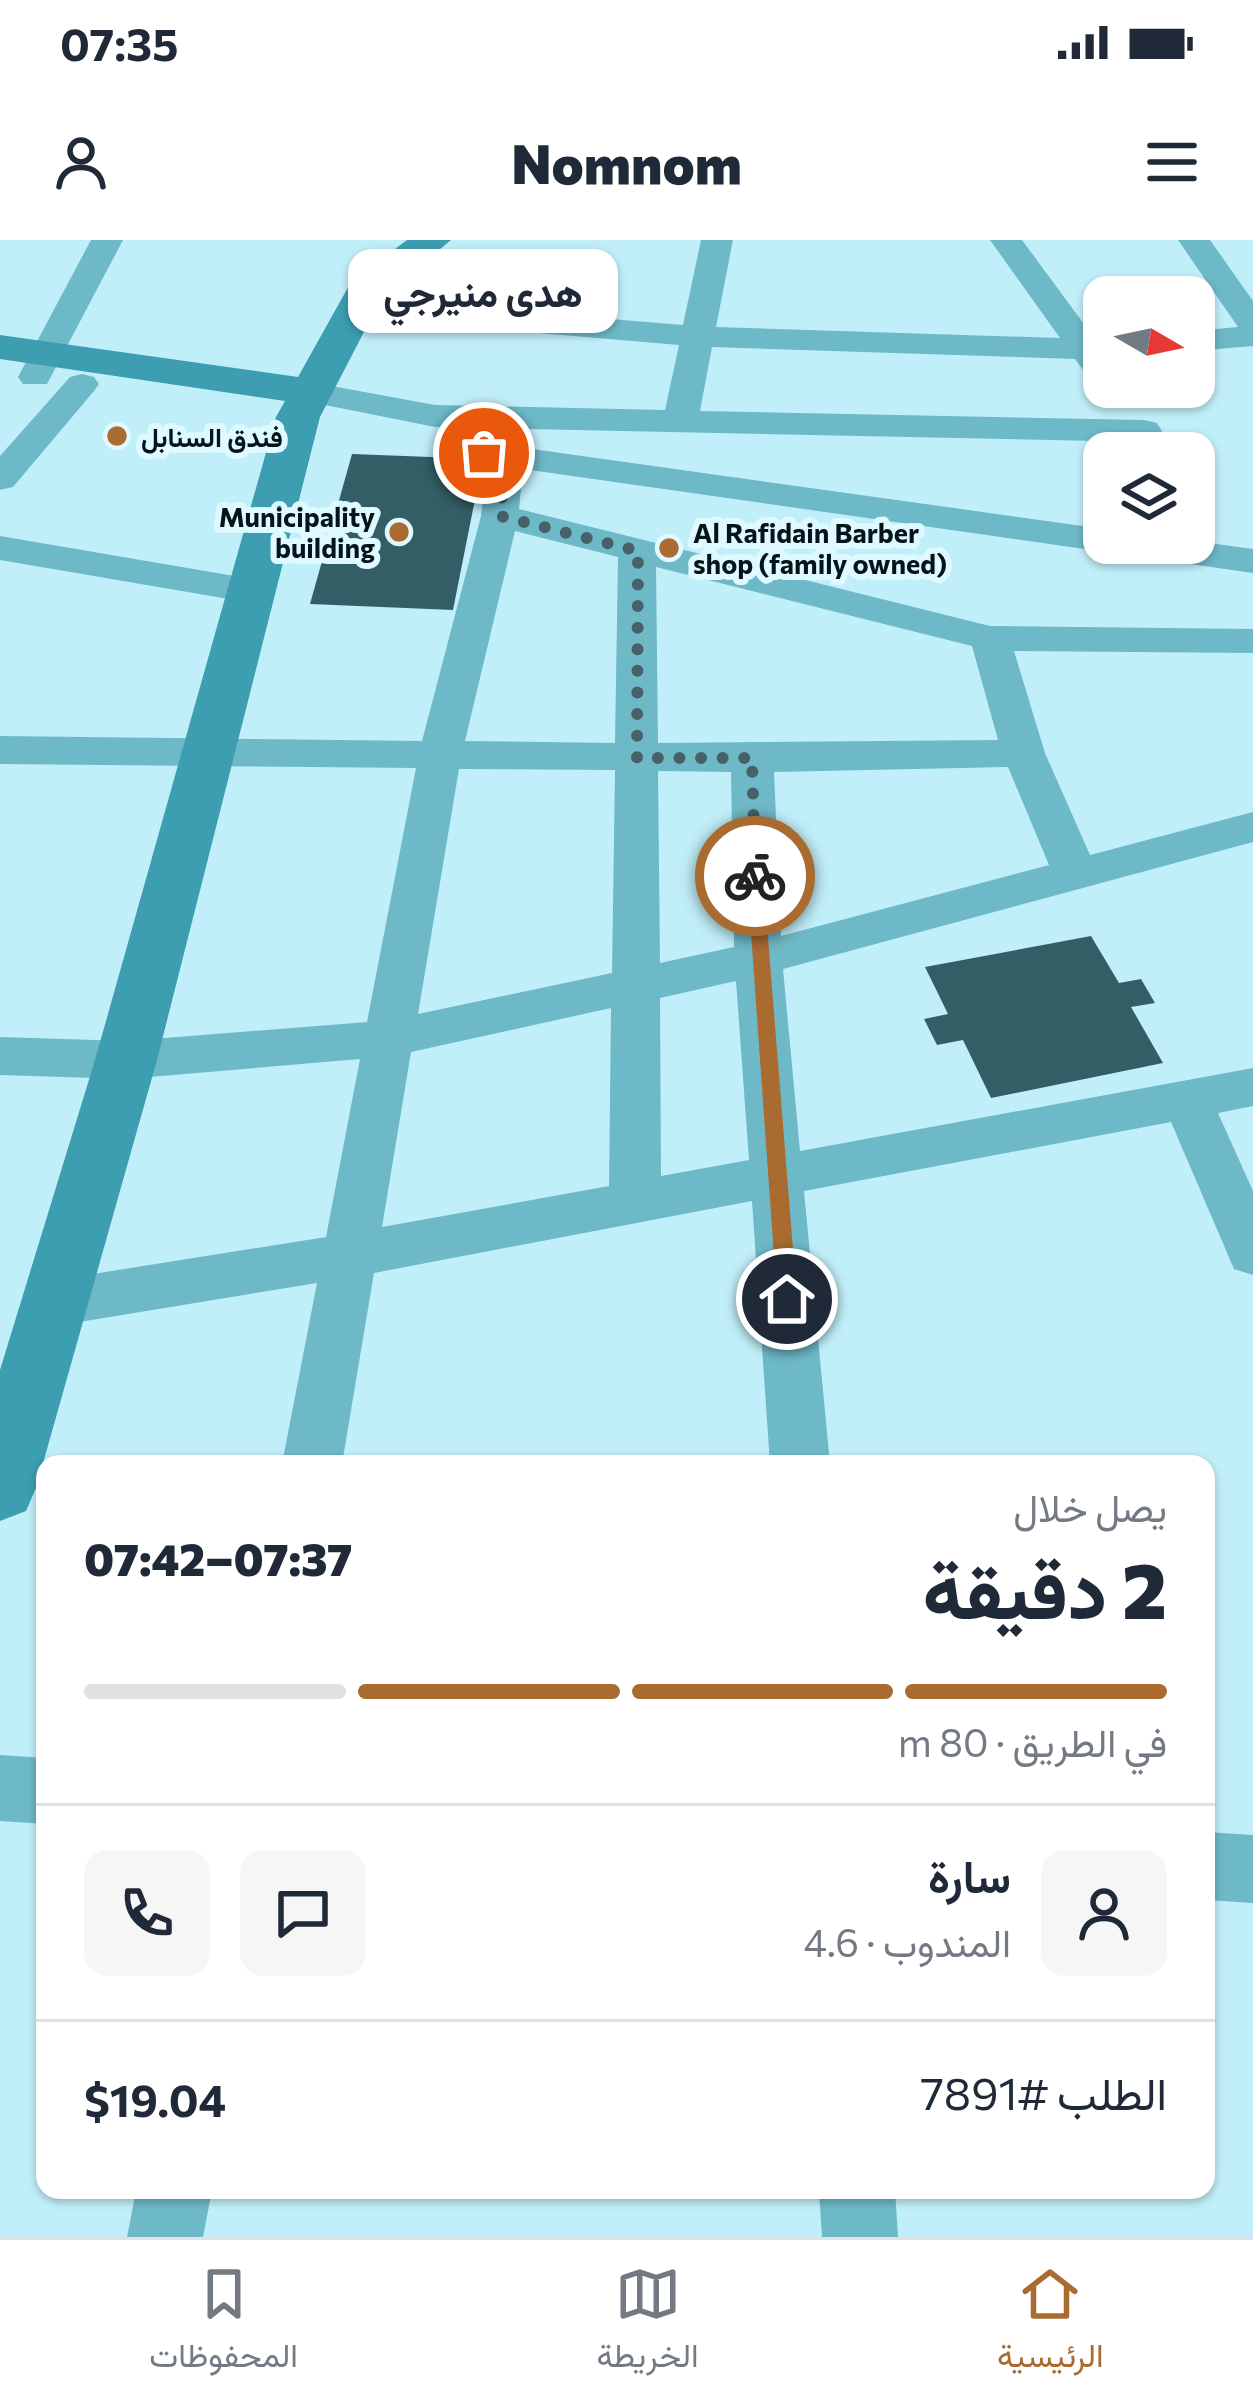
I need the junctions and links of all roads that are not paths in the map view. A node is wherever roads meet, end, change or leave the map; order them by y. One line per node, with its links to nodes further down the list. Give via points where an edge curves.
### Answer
1 (107, 240): 14 (street)
2 (432, 240): 6 (street)
3 (717, 240): 8 (street)
4 (1006, 240): 11 (street)
5 (1194, 240): 7 (street)
6 (365, 290): 8 (street, via 515,321); 16 (street)
7 (1253, 325)
8 (697, 336): 13 (street); 17 (street)
9 (1253, 336): 10 (street)
10 (1215, 339)
11 (1083, 340)
12 (0, 347): 14 (street)
13 (1083, 358)
14 (28, 368): 15 (street); 16 (street)
15 (82, 384): 16 (street); 20 (street)
16 (304, 405): 18 (street, via 364,434); 27 (street)
17 (680, 421): 18 (street); 19 (street)
18 (508, 436): 21 (street); 22 (street)
19 (1083, 439)
20 (0, 479)
21 (500, 516): 25 (street); 34 (street)
22 (1083, 536)
23 (1215, 536): 26 (street)
24 (0, 548): 27 (street)
25 (638, 551): 29 (street); 35 (street)
26 (1236, 558): 28 (street)
27 (252, 591): 33 (street)
28 (1253, 606)
29 (990, 638): 30 (street); 32 (street)
30 (1253, 641)
31 (0, 750): 33 (street)
32 (1023, 753): 36 (street); 38 (street)
33 (208, 755): 34 (street); 43 (street)
34 (440, 756): 35 (street); 41 (street)
35 (637, 758): 36 (street); 40 (street)
36 (752, 758): 39 (street)
37 (1253, 827): 38 (street)
38 (1076, 874): 39 (street)
39 (758, 959): 40 (street); 46 (street)
40 (636, 988): 41 (street); 47 (street)
41 (392, 1038): 43 (street); 49 (street)
42 (0, 1056): 43 (street)
43 (126, 1060): 50 (street)
44 (1253, 1087): 45 (street)
45 (1186, 1099): 46 (street); 48 (street)
46 (777, 1176): 47 (street); 52 (street)
47 (635, 1202): 49 (street)
48 (1253, 1253)
49 (351, 1255): 50 (street); 51 (street)
50 (55, 1303): 53 (street)
51 (314, 1455)
52 (799, 1455)
53 (0, 1488)
54 (0, 1788): 55 (street)
55 (36, 1790)
56 (1215, 1867): 57 (street)
57 (1253, 1869)
58 (172, 2199): 60 (street)
59 (858, 2199): 61 (street)
60 (165, 2237)
61 (860, 2237)

